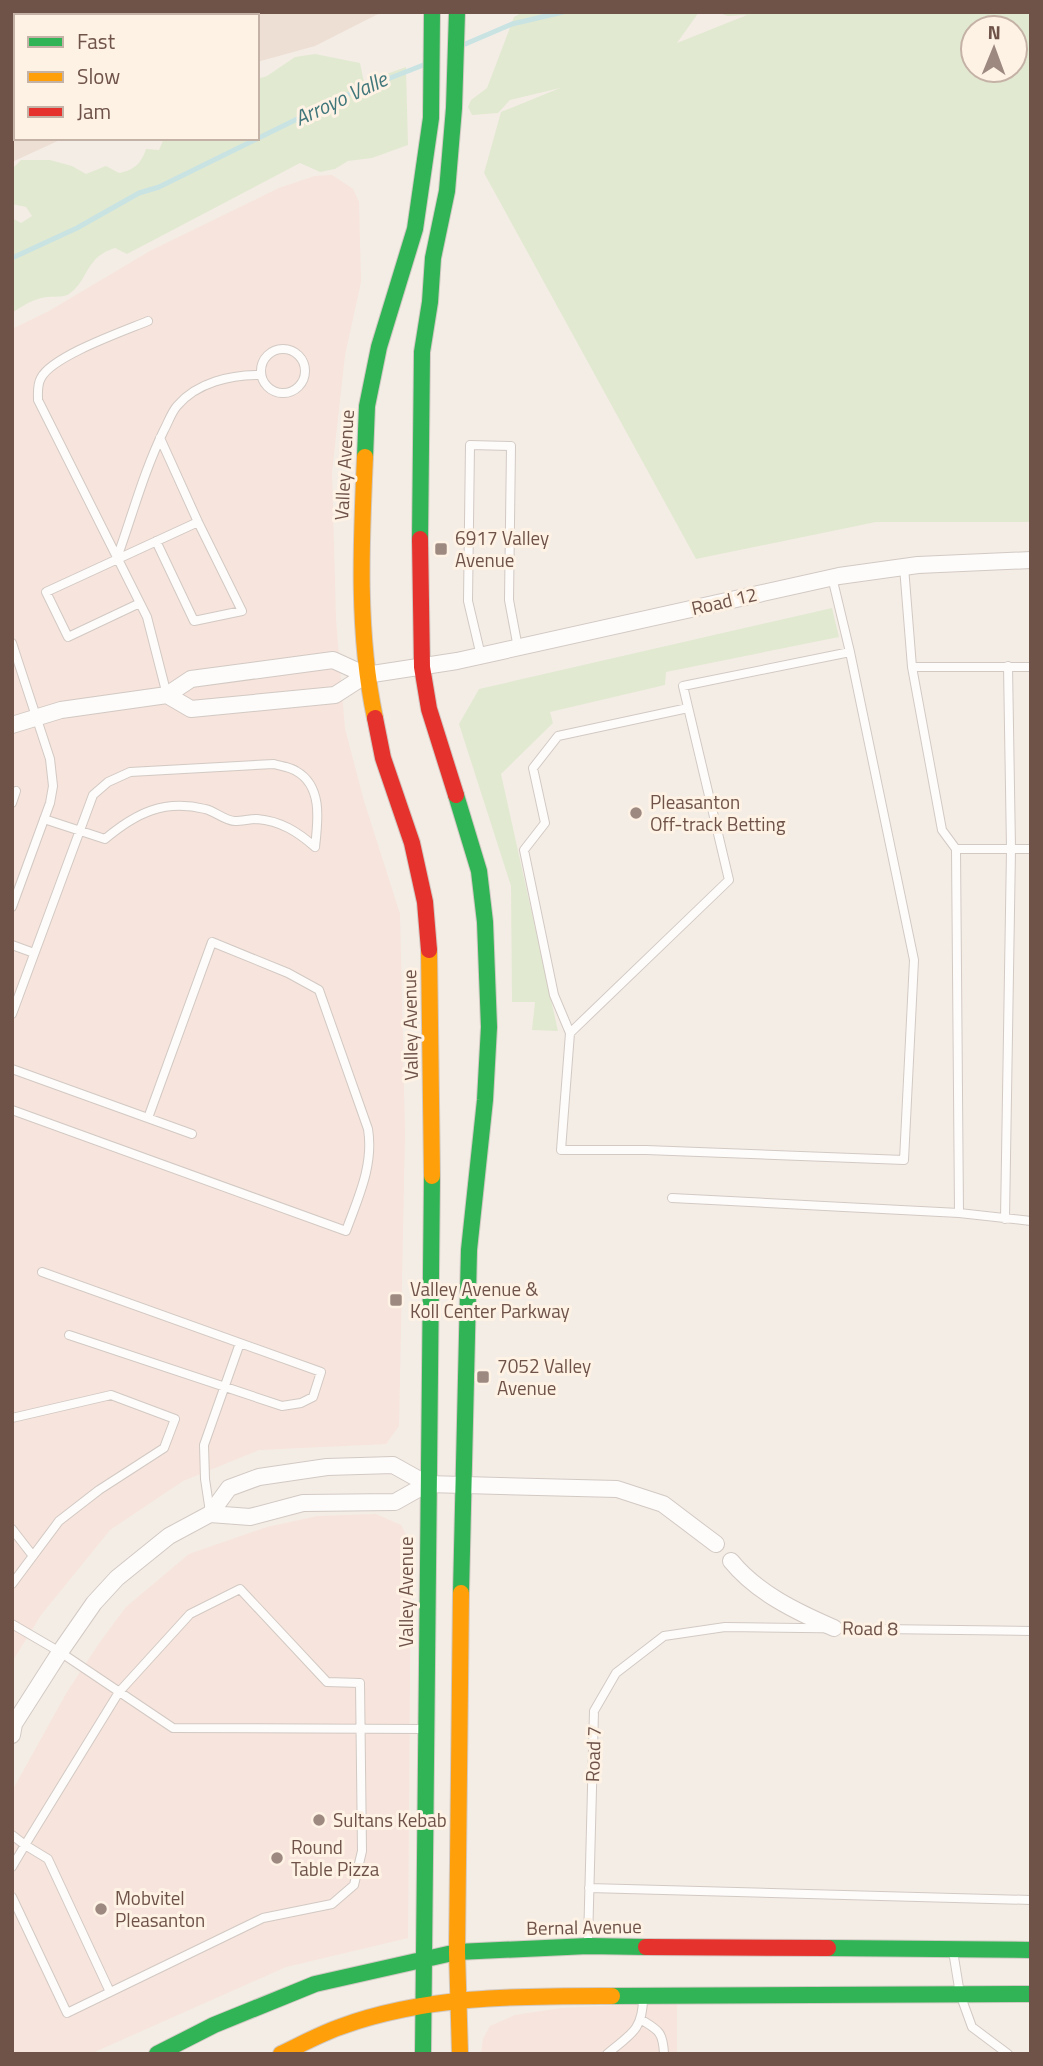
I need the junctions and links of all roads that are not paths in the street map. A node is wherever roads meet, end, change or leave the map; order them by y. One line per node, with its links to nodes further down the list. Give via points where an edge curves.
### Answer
1 (432, 12): 22 (main road, Valley Avenue, via 431,118 415,229 379,347 368,406 362,515)
2 (457, 12): 19 (main road, via 447,191 433,258 422,352)
3 (148, 321): 8 (lane, via 59,360 41,378 37,390)
4 (260, 375): 4 (lane, via 270,389 293,391 300,385 303,360 289,349 279,349 264,358); 5 (lane, via 215,380 195,391 177,406)
5 (160, 438): 6 (lane); 8 (lane)
6 (198, 522): 7 (lane); 7 (lane, via 242,611 194,621)
7 (156, 541): 8 (lane)
8 (117, 558): 12 (lane); 12 (lane, via 46,592 68,637)
9 (1031, 560): 10 (street, Road 12)
10 (904, 567): 11 (street, Road 12); 20 (lane)
11 (832, 577): 14 (street, Road 12); 15 (lane)
12 (140, 603): 23 (lane)
13 (12, 642): 16 (lane)
14 (518, 648): 17 (street, Road 12); 17 (lane, via 509,600 511,446 470,445 468,601)
15 (850, 652): 24 (lane, via 683,686); 38 (lane, via 914,960 904,1160 561,1150)
16 (15, 656): 25 (lane)
17 (481, 656): 19 (street, Road 12)
18 (1008, 666): 20 (lane); 21 (lane); 32 (lane)
19 (422, 667): 22 (street, Road 12); 53 (main road, via 429,709 479,871 485,922 489,1027 469,1251)
20 (912, 667): 31 (lane, via 942,830)
21 (1031, 667)
22 (366, 675): 23 (street, via 333,660 191,679); 23 (street, via 335,695 191,709); 52 (main road, Valley Avenue, via 383,758 412,843 425,902 430,961)
23 (167, 695): 25 (street)
24 (688, 708): 38 (lane, via 729,880); 38 (lane, via 558,736 533,768 545,823 524,850 554,995)
25 (37, 716): 26 (street); 29 (lane, via 53,786)
26 (12, 724)
27 (12, 793): 28 (lane, via 16,791)
28 (12, 803)
29 (44, 819): 30 (lane); 34 (lane)
30 (80, 830): 30 (lane, via 105,839 138,815 184,804 233,821 277,822 315,847 319,813 307,780 295,770 274,764 130,772 93,794); 36 (lane)
31 (956, 849): 32 (lane); 44 (lane)
32 (1011, 849): 33 (lane); 45 (lane)
33 (1031, 849)
34 (12, 906)
35 (12, 945): 36 (lane)
36 (34, 953): 37 (lane)
37 (12, 1014)
38 (570, 1033)
39 (12, 1069): 41 (lane)
40 (12, 1110): 41 (lane, via 346,1231 371,1146 319,990 212,942)
41 (148, 1118): 42 (lane)
42 (192, 1134)
43 (672, 1198): 44 (lane)
44 (959, 1213): 45 (lane)
45 (1006, 1219): 46 (lane)
46 (1031, 1221)
47 (42, 1272): 49 (lane)
48 (69, 1335): 50 (lane)
49 (240, 1343): 50 (lane); 50 (lane, via 321,1372 313,1397 282,1406)
50 (224, 1387): 54 (lane, via 204,1446)
51 (12, 1418): 57 (lane, via 111,1395 175,1419 164,1448 59,1521)
52 (427, 1483): 53 (street); 54 (street, via 396,1502 303,1503 250,1517); 54 (street, via 393,1465 327,1467 259,1477 229,1488); 67 (main road, Valley Avenue)
53 (465, 1484): 56 (street, via 617,1489 663,1504); 77 (main road)
54 (210, 1514): 63 (street, via 169,1536 117,1578)
55 (12, 1529): 57 (lane)
56 (716, 1544)
57 (33, 1556): 59 (lane)
58 (731, 1561): 61 (street, Road 8, via 767,1593)
59 (12, 1584)
60 (12, 1625): 63 (lane)
61 (834, 1628): 62 (lane, Road 8); 71 (lane, Road 7, via 725,1627 664,1636 616,1673 594,1711)
62 (1031, 1631)
63 (60, 1652): 64 (lane); 65 (street)
64 (119, 1692): 66 (lane, via 173,1728); 66 (lane, via 190,1614 240,1589 327,1682 360,1683); 69 (lane)
65 (13, 1728)
66 (360, 1729): 67 (lane); 79 (lane, via 362,1851 354,1885 332,1904 263,1918)
67 (427, 1729): 78 (main road, Valley Avenue)
68 (12, 1835): 69 (lane)
69 (25, 1845): 70 (lane); 79 (lane, via 48,1859)
70 (12, 1867)
71 (589, 1888): 73 (lane); 74 (lane, Road 7)
72 (12, 1898): 79 (lane, via 67,2013)
73 (1031, 1900)
74 (588, 1947): 75 (main road, Bernal Avenue); 77 (main road, Bernal Avenue)
75 (952, 1949): 76 (main road, Bernal Avenue); 80 (lane)
76 (1031, 1950)
77 (457, 1952): 78 (main road, Bernal Avenue); 83 (main road)
78 (426, 1958): 84 (main road, Valley Avenue); 86 (main road, Bernal Avenue, via 316,1984 214,2025)
79 (110, 1992)
80 (960, 1994): 81 (main road); 82 (main road); 92 (lane, via 972,2027)
81 (1031, 1994)
82 (643, 1995): 83 (main road, via 500,1996); 85 (lane)
83 (459, 2002): 84 (main road); 89 (main road)
84 (426, 2007): 87 (main road, via 340,2027); 88 (main road, Valley Avenue)
85 (640, 2019): 90 (lane, via 638,2028); 91 (lane, via 658,2029 664,2039)
86 (157, 2054)
87 (281, 2054)
88 (424, 2054)
89 (460, 2054)
90 (607, 2054)
91 (664, 2054)
92 (1008, 2054)

